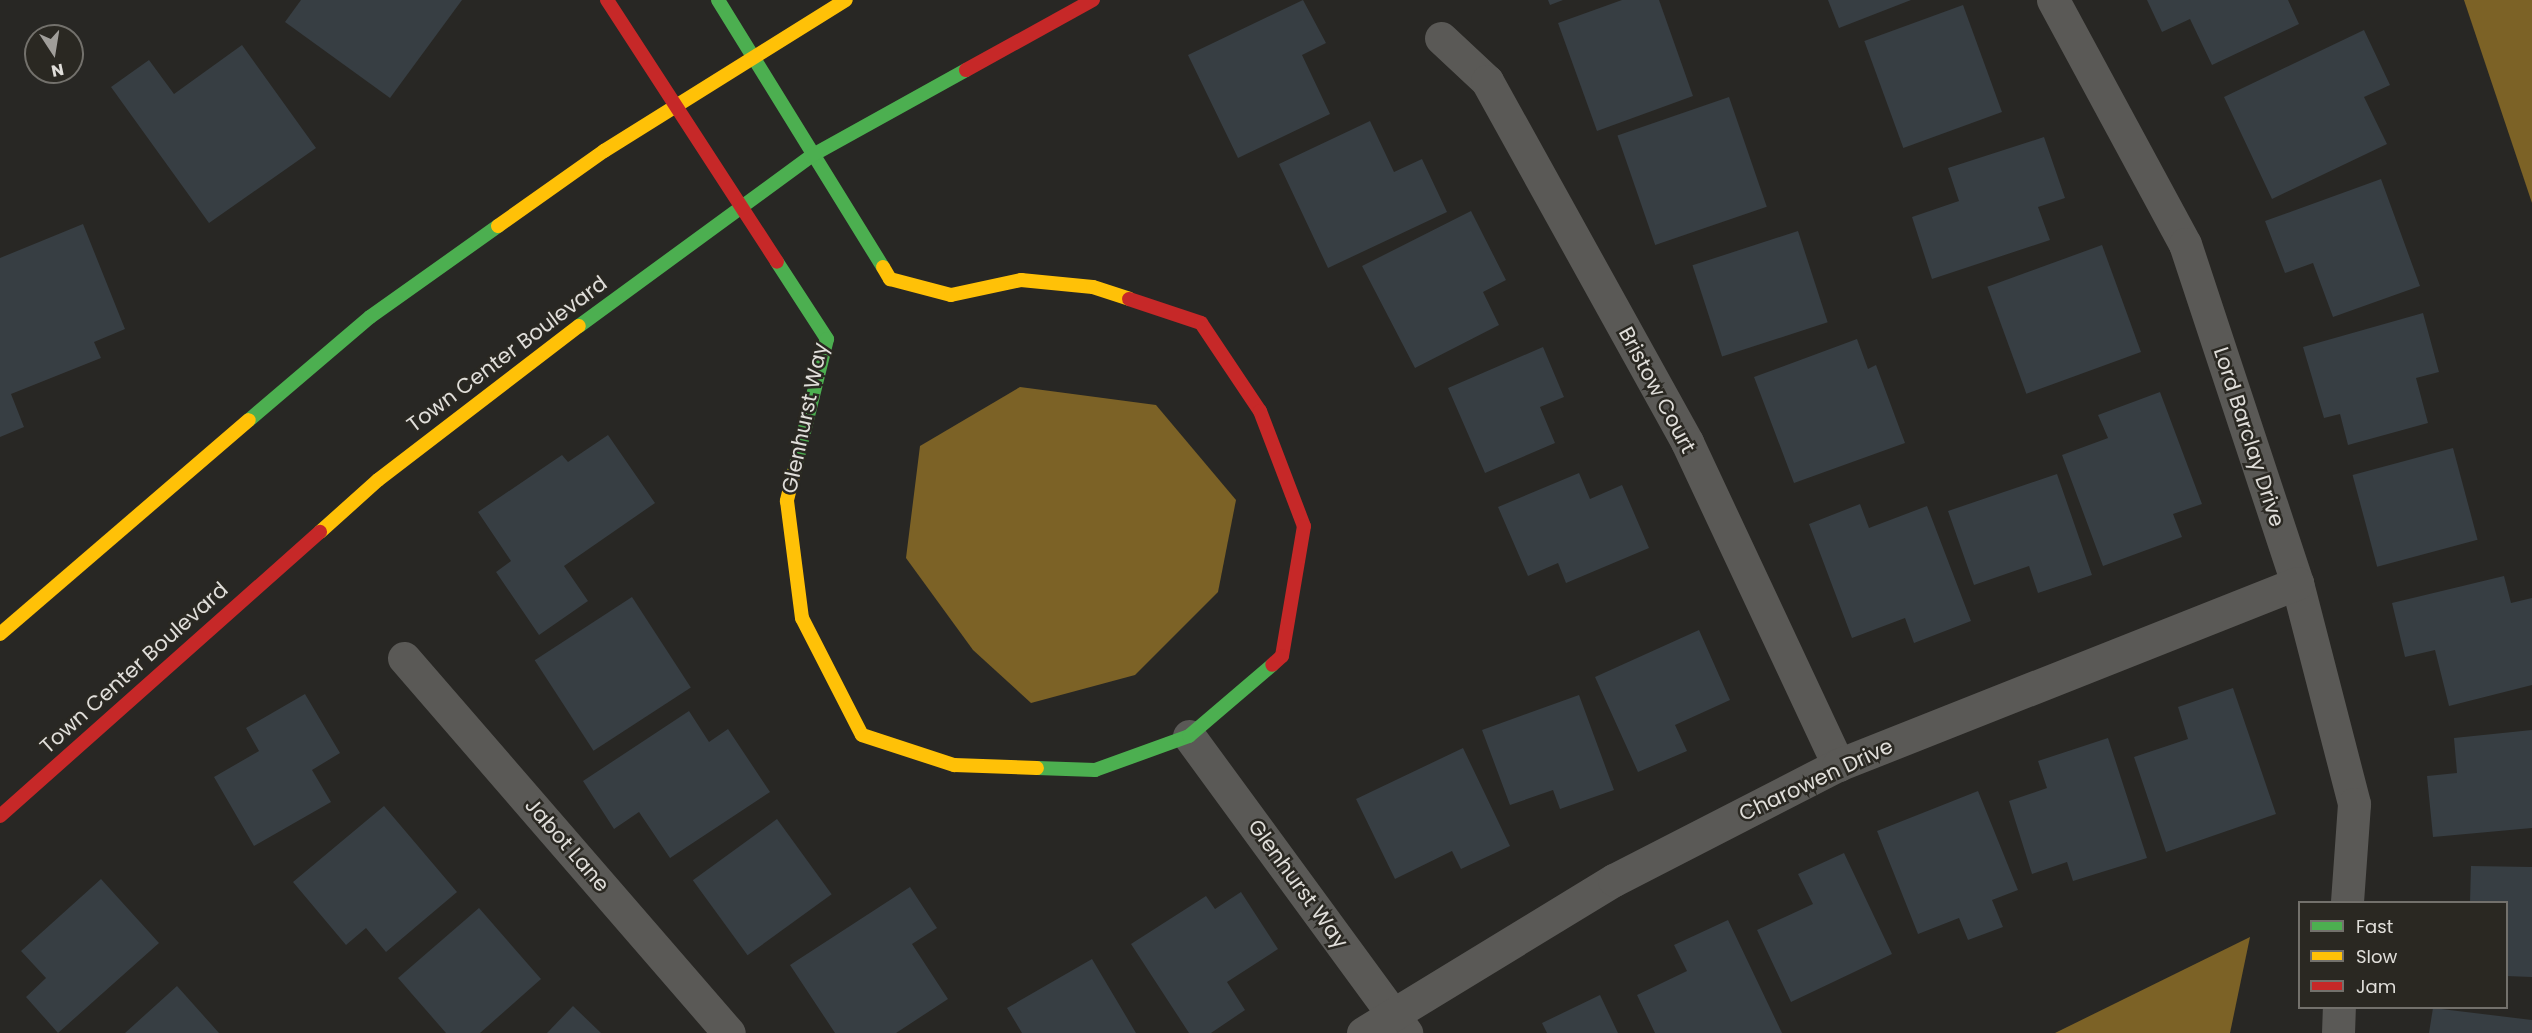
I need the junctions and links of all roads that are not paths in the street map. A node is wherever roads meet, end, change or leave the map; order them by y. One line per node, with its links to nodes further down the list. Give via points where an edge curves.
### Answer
1 (607, 0): 8 (street, Glenhurst Way)
2 (718, 0): 7 (street, Glenhurst Way)
3 (846, 0): 7 (street)
4 (1093, 0): 9 (street, Town Center Boulevard)
5 (2053, 0): 11 (street, Lord Barclay Drive, via 2185,244)
6 (1441, 38): 15 (street, Bristow Court, via 1487,81 1687,442)
7 (752, 54): 8 (street); 9 (street, Glenhurst Way)
8 (676, 104): 10 (street, Glenhurst Way); 12 (street, via 370,317)
9 (811, 156): 10 (street, Town Center Boulevard); 14 (street, Glenhurst Way, via 891,279 951,295 1021,280 1093,287 1201,323 1260,411 1304,526 1282,656)
10 (743, 204): 14 (street, Glenhurst Way, via 827,339 787,501 802,618 862,735 954,765 1095,770); 16 (street, Town Center Boulevard, via 378,480)
11 (2297, 583): 15 (street, Charowen Drive); 17 (street, Lord Barclay Drive, via 2354,804)
12 (0, 634)
13 (404, 658): 20 (street, Jabot Lane)
14 (1189, 736): 19 (street, Glenhurst Way)
15 (1838, 765): 19 (street, Charowen Drive, via 1614,880)
16 (0, 816)
17 (2347, 901)
18 (2339, 1009): 22 (street)
19 (1400, 1023): 21 (street, Charowen Drive)
20 (729, 1033)
21 (1363, 1033)
22 (2337, 1033)

